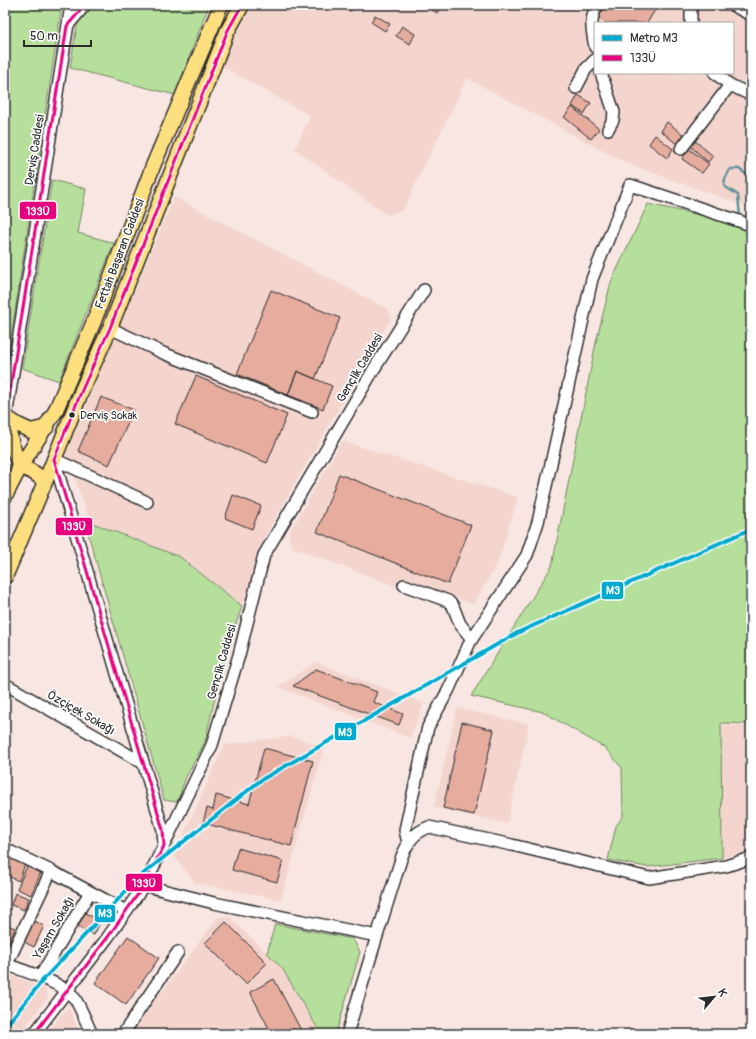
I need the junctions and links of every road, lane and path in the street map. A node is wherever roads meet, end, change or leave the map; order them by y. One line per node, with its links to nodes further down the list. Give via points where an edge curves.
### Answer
1 (70, 5): 10 (street, Derviş Caddesi)
2 (85, 5): 10 (street)
3 (221, 5): 25 (main road, Fettah Başaran Caddesi, via 153,166 94,321 55,412)
4 (242, 5): 22 (main road, Fettah Başaran Caddesi, via 227,32)
5 (597, 5): 11 (street, via 591,20)
6 (691, 5): 9 (street)
7 (732, 5): 8 (street)
8 (751, 15)
9 (692, 22)
10 (67, 26): 24 (street, Derviş Caddesi)
11 (594, 40)
12 (594, 61): 16 (street, via 586,69)
13 (601, 74): 18 (street, via 614,112)
14 (716, 74): 15 (street)
15 (730, 85): 17 (street); 19 (street)
16 (576, 88)
17 (751, 95)
18 (608, 129)
19 (681, 149)
20 (751, 225): 33 (street, via 630,185 592,279 538,522 527,555)
21 (424, 290): 37 (street, Gençlik Caddesi, via 264,555 239,655 212,745)
22 (110, 328): 23 (street, via 163,353); 26 (main road, Fettah Başaran Caddesi)
23 (312, 412)
24 (6, 420): 25 (main road, via 31,432); 27 (main road)
25 (46, 427): 27 (main road, Fettah Başaran Caddesi)
26 (54, 459): 28 (main road, Fettah Başaran Caddesi); 30 (street); 35 (street)
27 (20, 467): 28 (main road, via 32,471); 29 (main road, Fettah Başaran Caddesi)
28 (45, 482): 31 (main road, Fettah Başaran Caddesi)
29 (5, 496)
30 (146, 502)
31 (5, 577)
32 (404, 585): 33 (street, via 448,601 453,606 460,624)
33 (472, 639): 36 (street, via 428,727 405,830)
34 (5, 684): 35 (street, Özçiçek Sokağı)
35 (143, 763): 37 (street, via 163,830)
36 (408, 843): 39 (street, via 418,831 428,828 649,878 726,866); 44 (street)
37 (164, 846): 41 (street, Gençlik Caddesi)
38 (5, 849): 40 (street)
39 (751, 858)
40 (51, 871): 42 (street); 46 (street)
41 (143, 885): 43 (street, Gençlik Caddesi); 44 (street, via 214,903)
42 (90, 892): 43 (street); 47 (street, Yaşam Sokağı)
43 (126, 911): 48 (street, Gençlik Caddesi)
44 (377, 936): 52 (street)
45 (178, 952): 51 (street)
46 (6, 964): 47 (street)
47 (40, 977): 48 (street)
48 (67, 991): 49 (street, Gençlik Caddesi); 50 (street, via 74,996)
49 (34, 1034)
50 (92, 1034)
51 (123, 1034)
52 (347, 1034)

